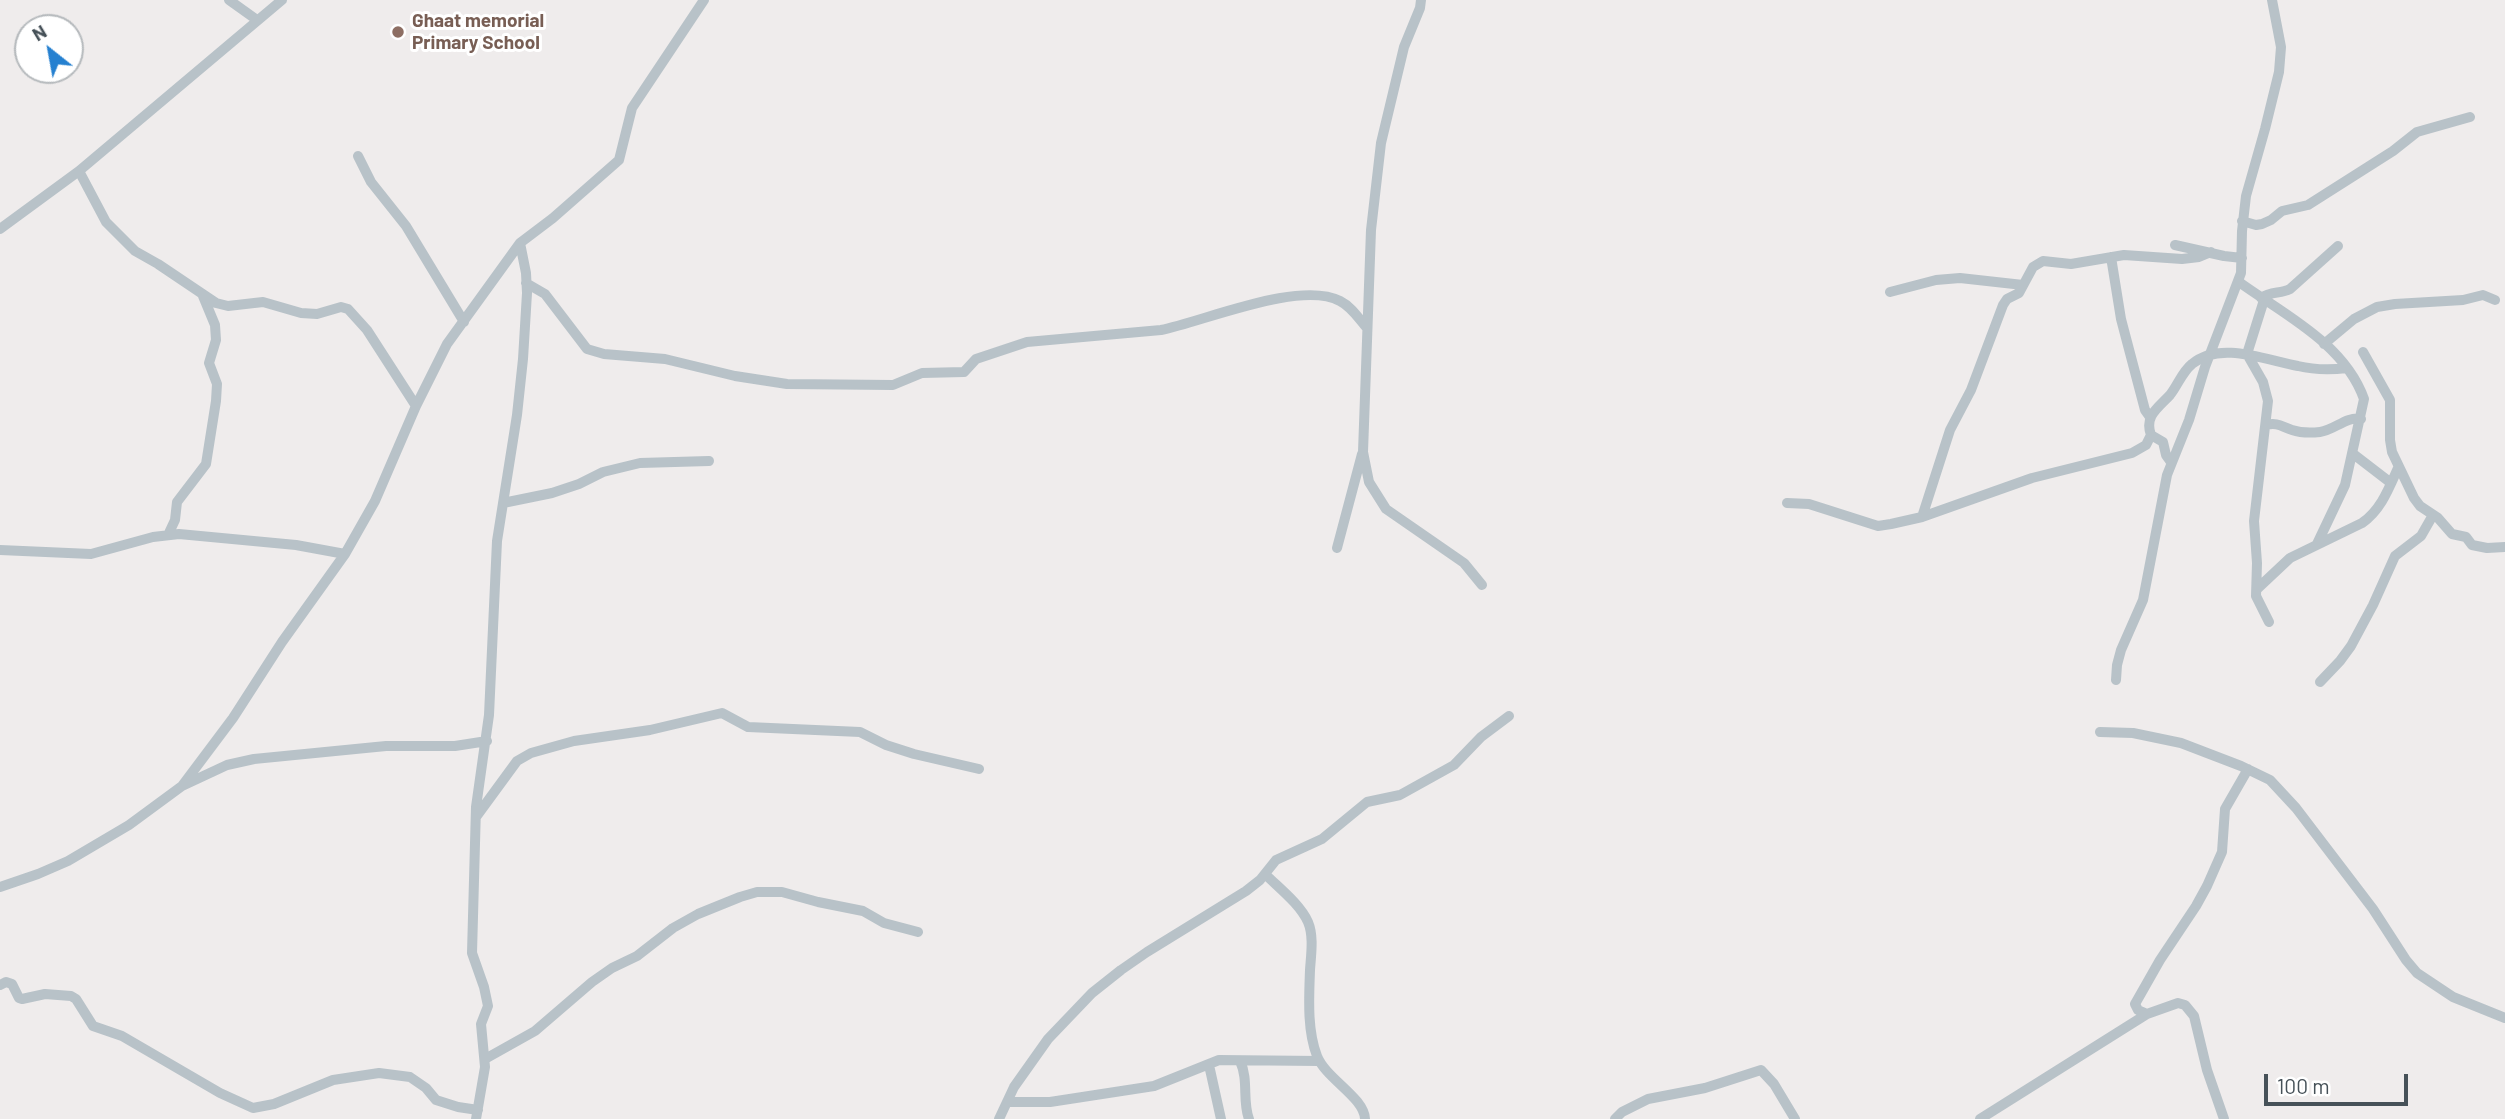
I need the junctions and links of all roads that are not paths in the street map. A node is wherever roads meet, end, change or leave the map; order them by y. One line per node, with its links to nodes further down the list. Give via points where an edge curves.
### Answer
1 (229, 0): 6 (street)
2 (282, 0): 6 (street)
3 (704, 0): 12 (street, via 632,108 619,160)
4 (1421, 0): 26 (street, via 1404,47 1381,143 1372,214)
5 (2272, 0): 10 (street, via 2281,47 2279,72)
6 (257, 20): 9 (street)
7 (2470, 117): 10 (street, via 2417,132 2316,202 2282,211 2262,224)
8 (358, 156): 25 (street)
9 (79, 171): 11 (street); 22 (street, via 106,222 135,251)
10 (2242, 220): 17 (street)
11 (0, 229)
12 (520, 243): 19 (street); 25 (street)
13 (2175, 245): 15 (street)
14 (2338, 246): 23 (street, via 2290,289)
15 (2211, 252): 16 (street, via 2182,259); 17 (street)
16 (2111, 257): 20 (street, via 2071,264 2042,261); 33 (street, via 2120,319)
17 (2242, 257): 18 (street)
18 (2239, 282): 23 (street); 30 (street)
19 (526, 283): 26 (street, via 545,294 587,349 665,359 787,384 893,386 922,373 964,372 976,359 1027,342 1161,330 1295,296 1337,300); 43 (street, via 517,415)
20 (2023, 285): 21 (street, via 1960,278); 46 (street, via 2004,305 1950,430)
21 (1890, 292)
22 (203, 296): 32 (street, via 225,306 263,302 301,313 348,309 367,330); 47 (street, via 215,325 209,363 217,384 216,401 206,464 177,502)
23 (2263, 299): 27 (street); 29 (street)
24 (2495, 300): 27 (street, via 2483,295 2383,305 2361,314)
25 (464, 322): 32 (street, via 447,344)
26 (1367, 328): 37 (street)
27 (2325, 344): 31 (street)
28 (2363, 352): 41 (street, via 2390,400 2390,440)
29 (2247, 354): 30 (street); 31 (street, via 2308,368); 35 (street, via 2266,391)
30 (2209, 356): 33 (street, via 2191,365); 40 (street)
31 (2347, 368): 34 (street, via 2364,399)
32 (416, 406): 52 (street, via 375,501)
33 (2150, 417): 36 (street)
34 (2361, 419): 35 (street, via 2352,418 2317,432); 38 (street)
35 (2266, 425): 54 (street, via 2254,522)
36 (2151, 435): 40 (street, via 2163,442); 46 (street, via 2146,445 2132,453 2032,478)
37 (1363, 452): 50 (street); 53 (street, via 1369,482 1386,509 1464,563)
38 (2353, 453): 42 (street); 48 (street, via 2343,492)
39 (709, 461): 43 (street, via 640,463 552,493)
40 (2171, 461): 56 (street, via 2143,600 2121,650)
41 (2398, 468): 42 (street); 45 (street, via 2414,498)
42 (2391, 483): 48 (street, via 2371,517)
43 (503, 503): 60 (street)
44 (1787, 503): 46 (street, via 1817,506 1878,526)
45 (2433, 515): 49 (street, via 2472,545); 57 (street, via 2421,536 2395,556 2351,646)
46 (1922, 517)
47 (168, 535): 51 (street, via 90,554); 52 (street, via 242,538)
48 (2317, 544): 54 (street, via 2290,558)
49 (2505, 547)
50 (1336, 548)
51 (0, 550)
52 (345, 554): 63 (street)
53 (1482, 585)
54 (2256, 590): 55 (street, via 2256,601)
55 (2269, 622)
56 (2116, 680)
57 (2320, 682)
58 (1509, 716): 65 (street, via 1454,765 1401,794 1367,802 1322,839 1276,860)
59 (2100, 732): 62 (street, via 2158,737)
60 (486, 741): 63 (street, via 254,760 227,765); 64 (street)
61 (979, 769): 64 (street, via 914,754 860,732 748,727 722,713 531,753 517,761)
62 (2248, 769): 69 (street, via 2225,809 2222,852 2207,886 2135,1004); 70 (street, via 2270,780 2296,808 2417,973 2453,997)
63 (182, 786): 66 (street, via 99,843 38,874)
64 (476, 818): 71 (street, via 472,953 488,1006 481,1024)
65 (1265, 874): 73 (street, via 1309,924 1310,1024); 75 (street, via 1092,993 1048,1039)
66 (0, 887)
67 (918, 932): 71 (street, via 884,923 863,911 782,892 757,892 673,928 592,982 535,1031)
68 (0, 985): 76 (street, via 12,984 22,999 45,993 71,996 93,1026 253,1108 333,1080 379,1073 410,1077 436,1100)
69 (2147, 1014): 83 (street); 84 (street, via 2178,1003 2191,1012)
70 (2505, 1018)
71 (485, 1059): 76 (street)
72 (1240, 1061): 73 (street); 74 (street, via 1219,1060); 79 (street)
73 (1320, 1061): 80 (street, via 1362,1107)
74 (1209, 1065): 75 (street, via 1154,1086 1051,1102); 78 (street)
75 (1008, 1102): 77 (street)
76 (477, 1114)
77 (999, 1119)
78 (1221, 1119)
79 (1250, 1119)
80 (1365, 1119)
81 (1615, 1119): 82 (street, via 1648,1099 1705,1088 1761,1070)
82 (1795, 1119)
83 (1980, 1119)
84 (2224, 1119)

